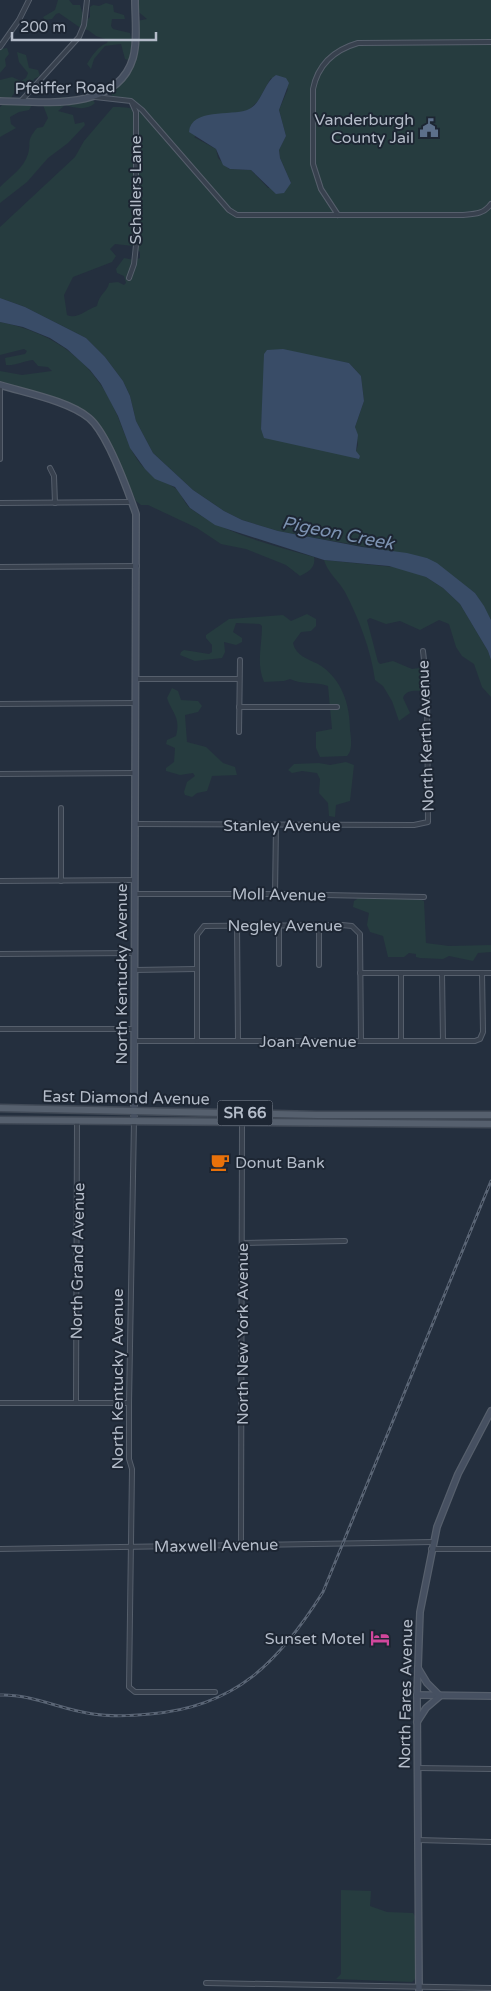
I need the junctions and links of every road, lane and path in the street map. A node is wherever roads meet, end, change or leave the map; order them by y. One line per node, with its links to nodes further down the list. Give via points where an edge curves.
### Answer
1 (29, 0): 5 (street)
2 (87, 0): 8 (street, via 81,32)
3 (135, 0): 6 (street, via 135,44 131,62 113,85)
4 (491, 42): 11 (street, via 358,43 330,56 316,78 314,89 313,164 321,189)
5 (0, 47)
6 (95, 97): 8 (street, Pfeiffer Road, via 71,101); 9 (street, Pfeiffer Road)
7 (0, 101): 8 (street, Pfeiffer Road)
8 (20, 101)
9 (131, 101): 11 (street, via 156,124 228,210 237,215); 12 (street, Schallers Lane, via 136,112 136,245)
10 (491, 204): 11 (street, via 478,214)
11 (338, 215)
12 (129, 278)
13 (0, 385): 14 (street); 16 (street, North Kentucky Avenue, via 72,408 90,418 103,438)
14 (0, 459)
15 (50, 468): 18 (street, via 54,476)
16 (132, 502): 18 (street); 19 (street, North Kentucky Avenue, via 137,522)
17 (0, 503): 18 (street)
18 (55, 503)
19 (137, 566): 20 (street); 23 (street, North Kentucky Avenue)
20 (0, 567)
21 (423, 651): 33 (street, North Kerth Avenue, via 427,686)
22 (240, 660): 24 (street)
23 (136, 679): 24 (street); 25 (street, North Kentucky Avenue)
24 (239, 679): 27 (street)
25 (136, 702): 26 (street); 30 (street, North Kentucky Avenue)
26 (0, 704)
27 (239, 707): 28 (street); 29 (street)
28 (337, 708)
29 (239, 732)
30 (136, 773): 31 (street); 34 (street, North Kentucky Avenue)
31 (0, 774)
32 (62, 808): 38 (street)
33 (428, 822): 35 (street, Stanley Avenue, via 414,825)
34 (136, 824): 35 (street, Stanley Avenue); 36 (street, North Kentucky Avenue)
35 (276, 825): 40 (street)
36 (135, 880): 38 (street); 39 (street, North Kentucky Avenue)
37 (0, 881): 38 (street)
38 (61, 881)
39 (135, 894): 40 (street, Moll Avenue); 45 (street, North Kentucky Avenue)
40 (275, 894): 41 (street, Moll Avenue)
41 (424, 897)
42 (237, 925): 43 (street, Negley Avenue); 50 (street, Negley Avenue, via 206,925 197,935); 61 (street)
43 (279, 925): 44 (street, Negley Avenue); 47 (street)
44 (319, 926): 48 (street); 51 (street, Negley Avenue, via 352,926 360,934)
45 (135, 953): 46 (street); 49 (street, North Kentucky Avenue)
46 (0, 954)
47 (279, 964)
48 (319, 964)
49 (135, 970): 50 (street); 57 (street, North Kentucky Avenue)
50 (196, 970): 60 (street)
51 (360, 973): 52 (street); 62 (street)
52 (401, 973): 53 (street); 58 (street)
53 (442, 973): 54 (street); 63 (street)
54 (482, 973): 55 (street); 63 (street, Joan Avenue, via 481,1037 475,1041)
55 (491, 973)
56 (0, 1029): 57 (street)
57 (134, 1029): 59 (street, North Kentucky Avenue)
58 (401, 1040): 62 (street, Joan Avenue); 63 (street, Joan Avenue)
59 (134, 1041): 60 (street, Joan Avenue); 65 (street, North Kentucky Avenue)
60 (196, 1041): 61 (street, Joan Avenue)
61 (238, 1041): 62 (street, Joan Avenue)
62 (361, 1041)
63 (443, 1041)
64 (0, 1108): 65 (main road, East Diamond Avenue / SR 66)
65 (134, 1110): 66 (main road, East Diamond Avenue / SR 66); 69 (street, North Kentucky Avenue)
66 (491, 1115)
67 (0, 1120): 68 (main road, East Diamond Avenue / SR 66)
68 (77, 1120): 69 (main road, East Diamond Avenue / SR 66); 75 (street, North Grand Avenue)
69 (134, 1120): 70 (main road, East Diamond Avenue / SR 66); 76 (street, North Kentucky Avenue)
70 (242, 1123): 71 (main road, East Diamond Avenue / SR 66); 73 (street, North New York Avenue)
71 (491, 1124)
72 (345, 1241): 73 (street)
73 (242, 1243): 79 (street, North New York Avenue)
74 (0, 1403): 75 (street)
75 (76, 1403): 76 (street)
76 (129, 1403): 80 (street, North Kentucky Avenue, via 132,1469)
77 (491, 1411): 78 (street, North Fares Avenue, via 454,1482)
78 (433, 1542): 79 (street, Maxwell Avenue); 81 (street, North Fares Avenue)
79 (241, 1544): 80 (street, Maxwell Avenue)
80 (129, 1546): 82 (street, Maxwell Avenue); 85 (street, North Kentucky Avenue, via 128,1687 135,1692)
81 (431, 1548): 83 (street); 84 (street, North Fares Avenue, via 420,1612)
82 (0, 1549)
83 (491, 1549)
84 (417, 1666): 86 (street, North Fares Avenue); 87 (street, via 426,1683)
85 (216, 1692)
86 (417, 1695): 87 (street); 89 (street, North Fares Avenue)
87 (440, 1696): 88 (street); 89 (street, via 426,1708)
88 (491, 1696)
89 (417, 1722): 90 (street, North Fares Avenue)
90 (418, 1768): 91 (street); 92 (street, North Fares Avenue)
91 (491, 1769)
92 (418, 1840): 93 (street); 97 (street, North Fares Avenue)
93 (491, 1842)
94 (206, 1983): 95 (street)
95 (347, 1985): 97 (street); 98 (street)
96 (491, 1988): 97 (street)
97 (419, 1989)
98 (347, 1991)

